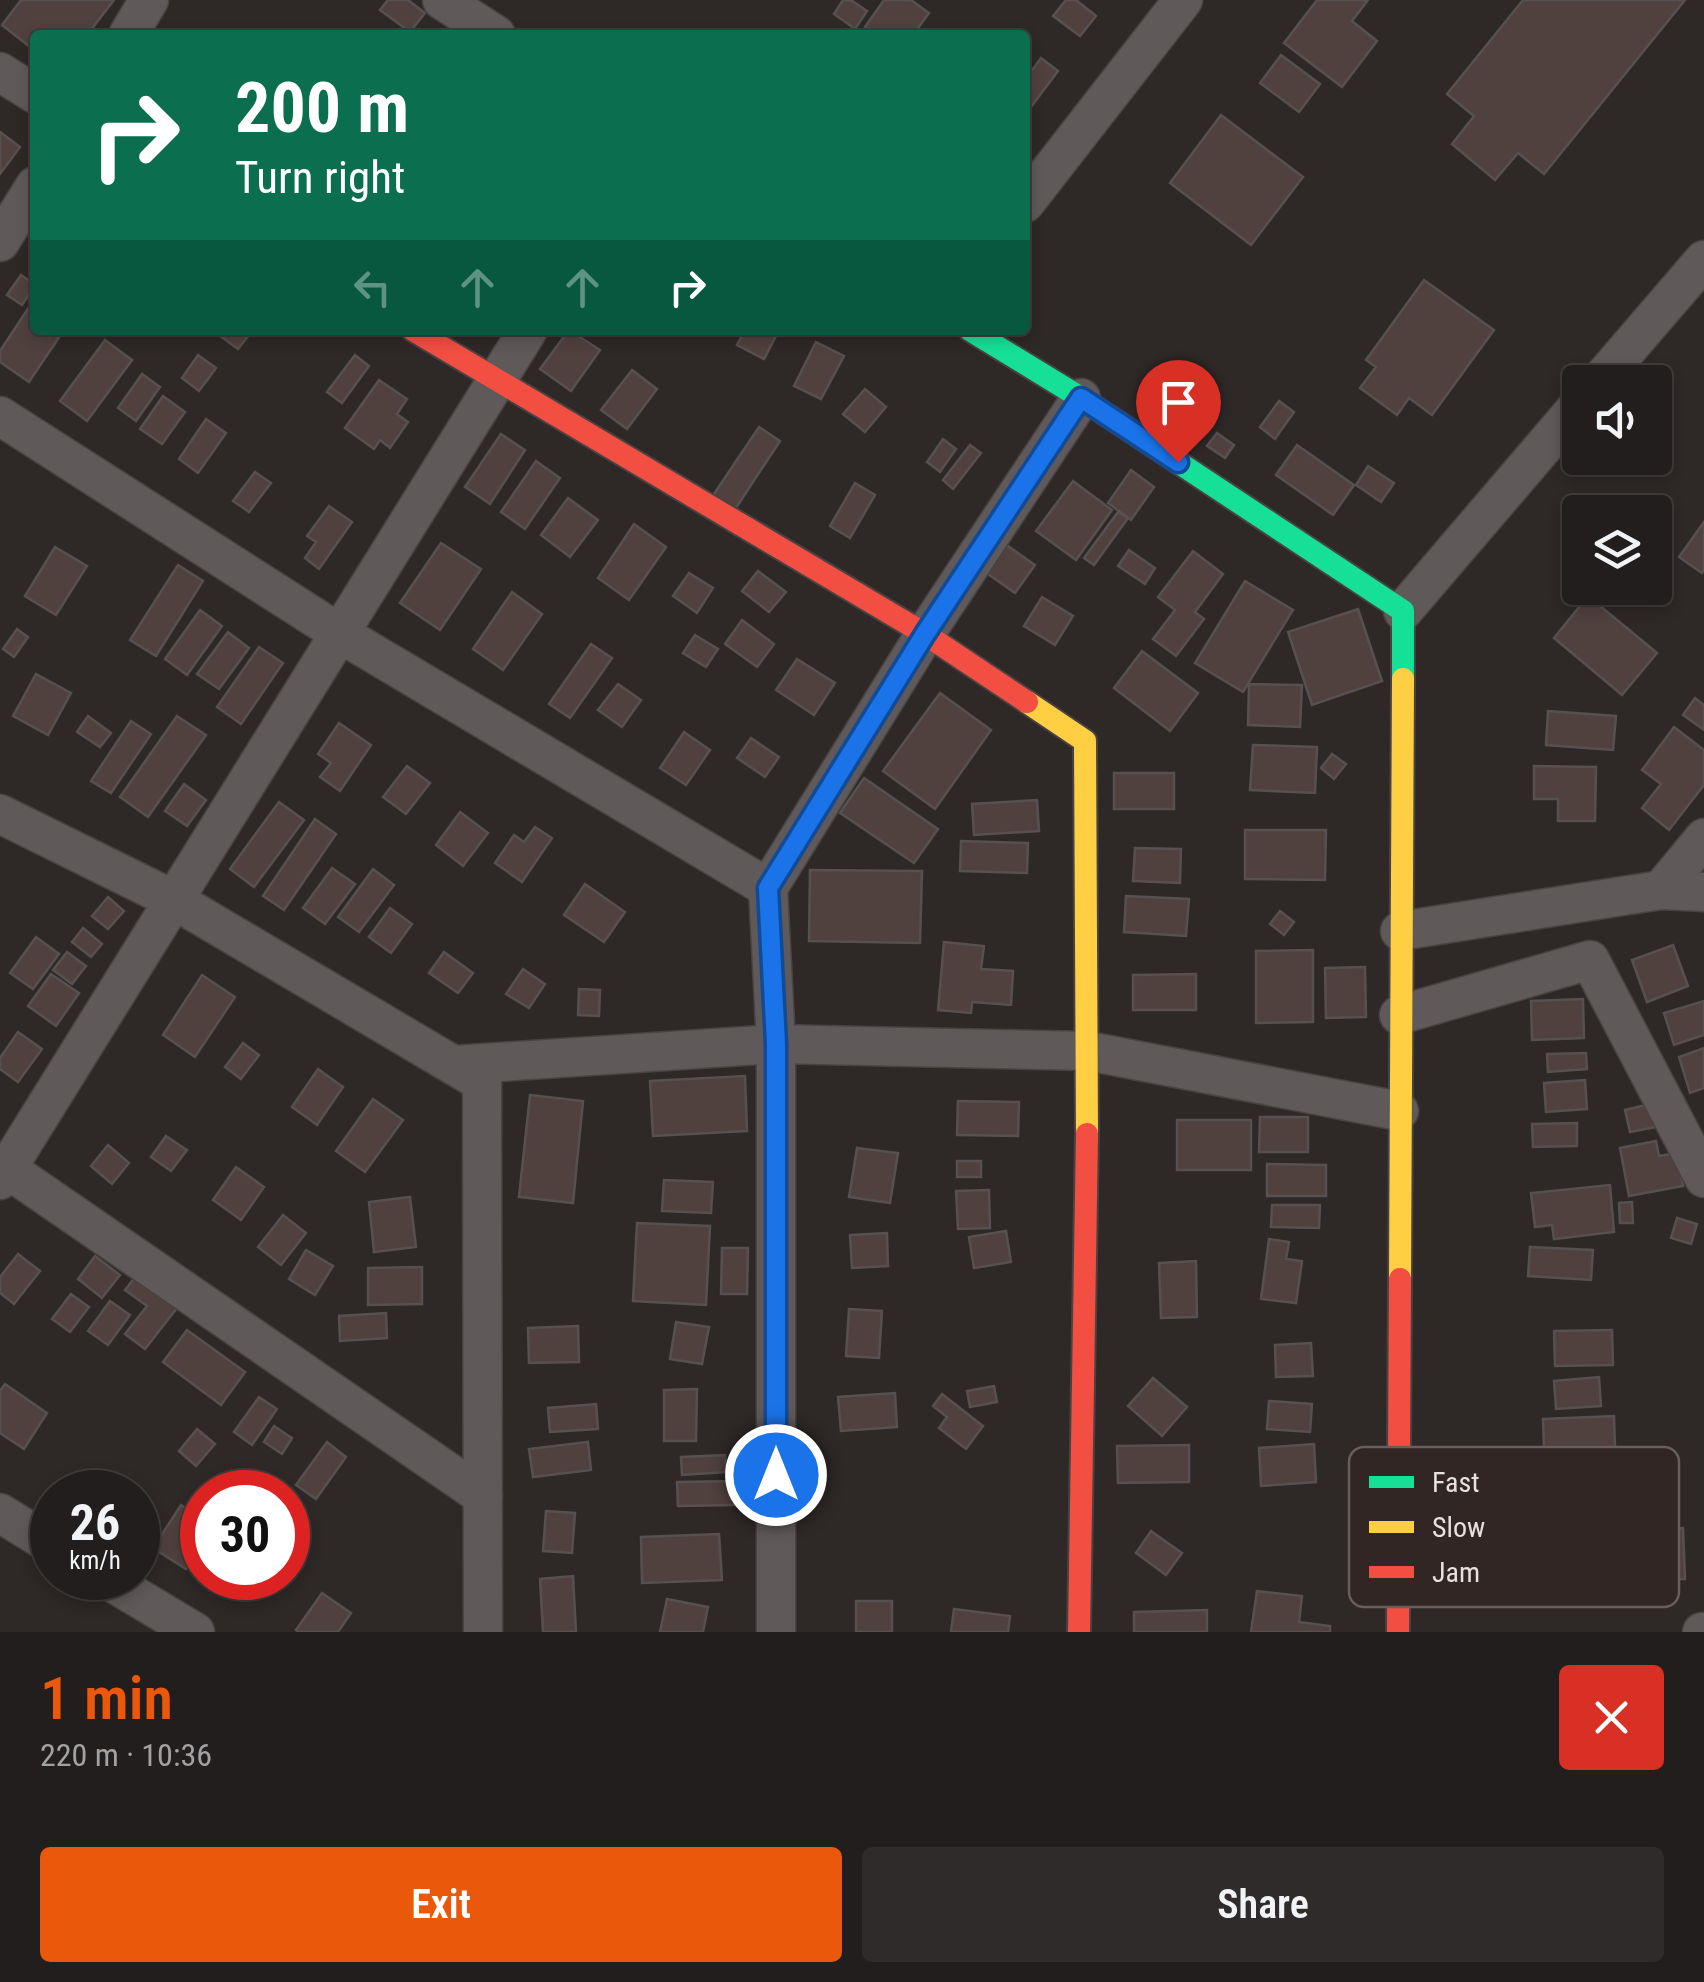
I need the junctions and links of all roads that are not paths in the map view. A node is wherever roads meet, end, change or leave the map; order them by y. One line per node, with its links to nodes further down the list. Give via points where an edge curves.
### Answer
1 (148, 0): 4 (street)
2 (442, 0): 5 (street)
3 (1183, 0): 9 (street)
4 (131, 30)
5 (488, 30)
6 (0, 72): 7 (street)
7 (30, 91)
8 (30, 194): 10 (street)
9 (1030, 197)
10 (0, 242)
11 (1704, 260): 15 (street)
12 (421, 335): 16 (street)
13 (525, 335): 16 (street)
14 (978, 335): 17 (street)
15 (1614, 365)
16 (496, 382): 21 (street); 22 (street)
17 (1081, 398): 20 (street); 22 (street)
18 (0, 416): 21 (street)
19 (1562, 425): 20 (street)
20 (1402, 610): 29 (street)
21 (339, 633): 25 (street); 28 (street)
22 (925, 634): 25 (street); 32 (street, via 1085,741)
23 (0, 814): 28 (street)
24 (1704, 838): 26 (street)
25 (768, 888): 31 (street)
26 (1661, 890): 27 (street); 29 (street)
27 (1704, 892)
28 (174, 900): 33 (street); 35 (street)
29 (1400, 931): 30 (street)
30 (1400, 1015): 34 (street); 36 (street, via 1590,960)
31 (776, 1044): 32 (street); 33 (street); 45 (street)
32 (1088, 1051): 34 (street); 46 (street)
33 (454, 1065): 38 (street, via 482,1082)
34 (1399, 1111): 37 (street)
35 (2, 1171): 38 (street)
36 (1704, 1178)
37 (1398, 1447)
38 (483, 1496): 44 (street)
39 (0, 1513): 40 (street)
40 (30, 1531)
41 (142, 1600): 43 (street)
42 (1398, 1607): 47 (street)
43 (195, 1632)
44 (483, 1632)
45 (776, 1632)
46 (1079, 1632)
47 (1398, 1632)

